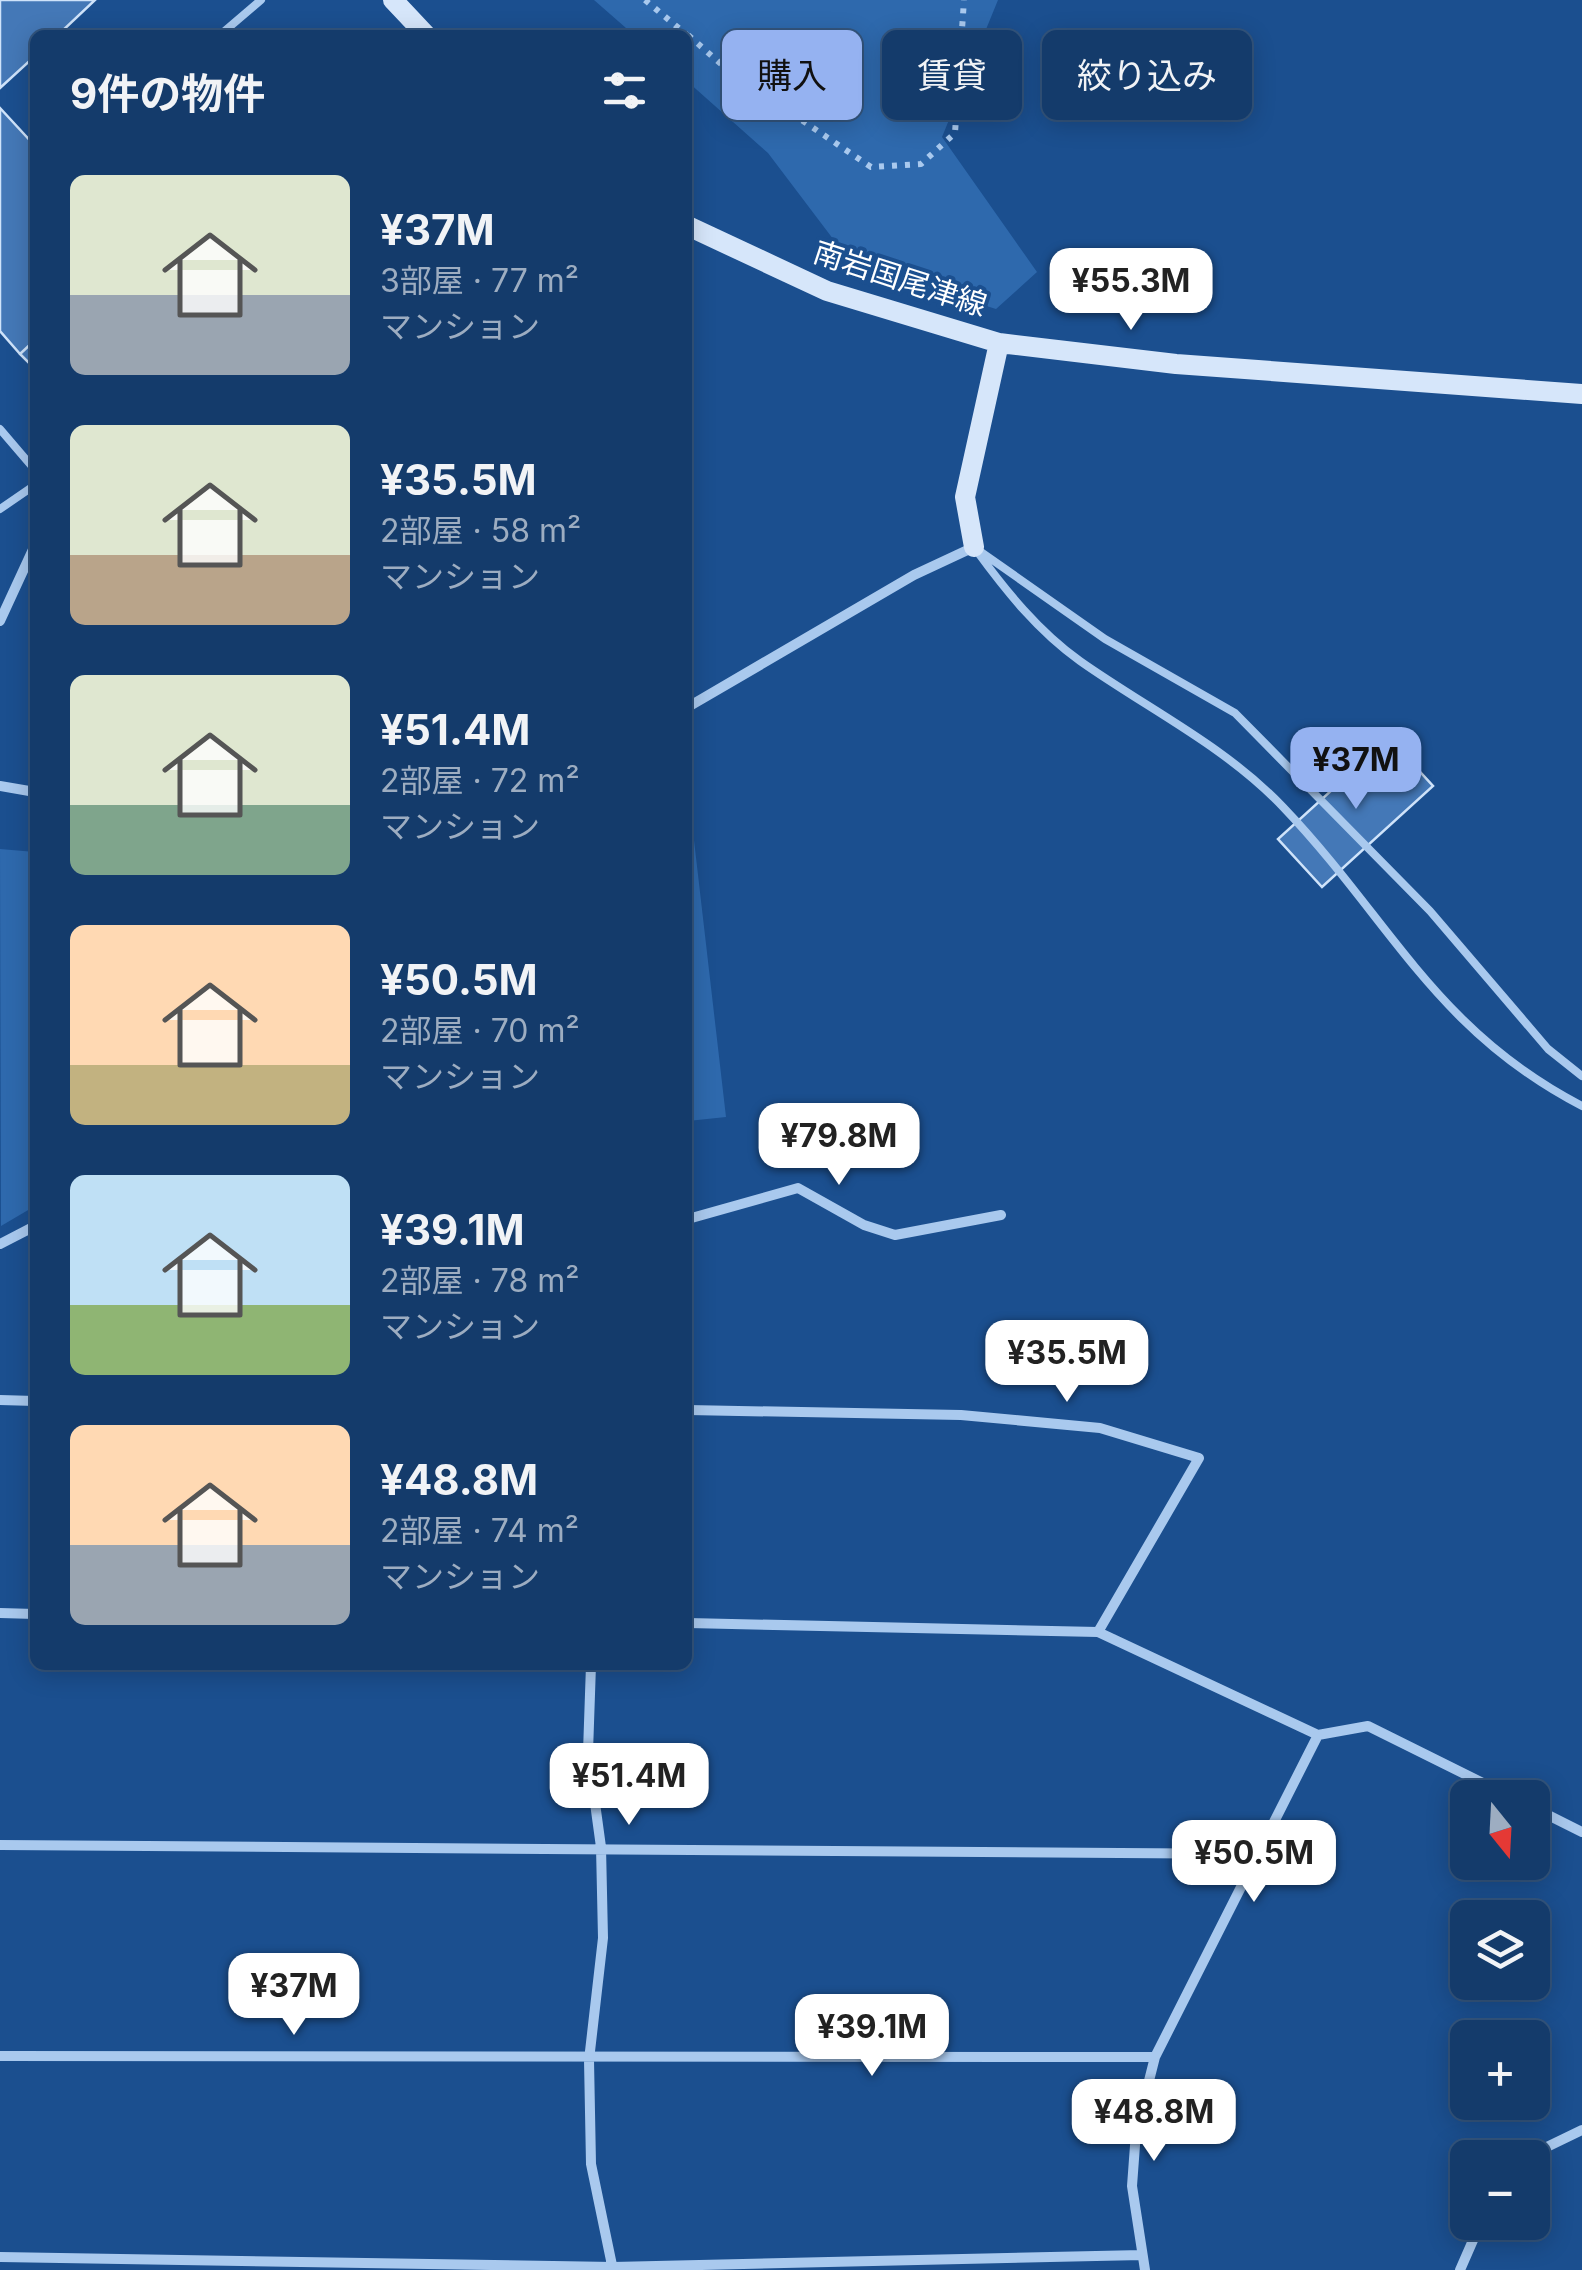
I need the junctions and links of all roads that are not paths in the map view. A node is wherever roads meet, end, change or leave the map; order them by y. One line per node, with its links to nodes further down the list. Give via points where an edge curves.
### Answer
1 (261, 0): 3 (lane)
2 (393, 0): 4 (main road)
3 (226, 30)
4 (421, 30)
5 (692, 228): 6 (main road, 南岩国尾津線, via 827,291)
6 (999, 343): 7 (main road, 南岩国尾津線, via 1176,364); 12 (main road, via 965,497)
7 (1582, 394)
8 (0, 429): 9 (lane)
9 (30, 464)
10 (30, 488): 11 (lane)
11 (0, 509)
12 (974, 546): 15 (street); 18 (lane, via 1105,639 1234,713 1430,911 1494,992); 19 (lane, via 1014,602 1077,659 1211,745 1283,806 1425,984 1491,1050)
13 (30, 556): 14 (street)
14 (0, 621)
15 (692, 706)
16 (0, 786): 17 (street)
17 (30, 791)
18 (1582, 1076)
19 (1582, 1106)
20 (1001, 1216): 21 (street, via 894,1235 798,1188)
21 (692, 1218)
22 (30, 1229): 23 (street)
23 (0, 1244)
24 (0, 1400): 25 (street)
25 (30, 1400)
26 (692, 1410): 30 (street, via 961,1415 1100,1428 1199,1458)
27 (0, 1614): 28 (street)
28 (30, 1614)
29 (692, 1622): 30 (street)
30 (1098, 1632): 32 (street)
31 (591, 1670): 37 (street, via 588,1752)
32 (1318, 1735): 33 (street, via 1368,1726); 38 (street)
33 (1477, 1780)
34 (1550, 1816): 35 (street)
35 (1582, 1832)
36 (0, 1845): 37 (street)
37 (601, 1847): 38 (street); 41 (street, via 603,1938)
38 (1258, 1854): 40 (street)
39 (0, 2056): 41 (street)
40 (1155, 2057): 41 (street); 45 (street, via 1136,2132 1132,2186)
41 (588, 2060): 47 (street, via 591,2164)
42 (1582, 2130): 43 (street)
43 (1550, 2145)
44 (1472, 2240): 49 (street)
45 (1142, 2256): 47 (street); 48 (street)
46 (0, 2257): 47 (street)
47 (613, 2269)
48 (1145, 2270)
49 (1460, 2270)

